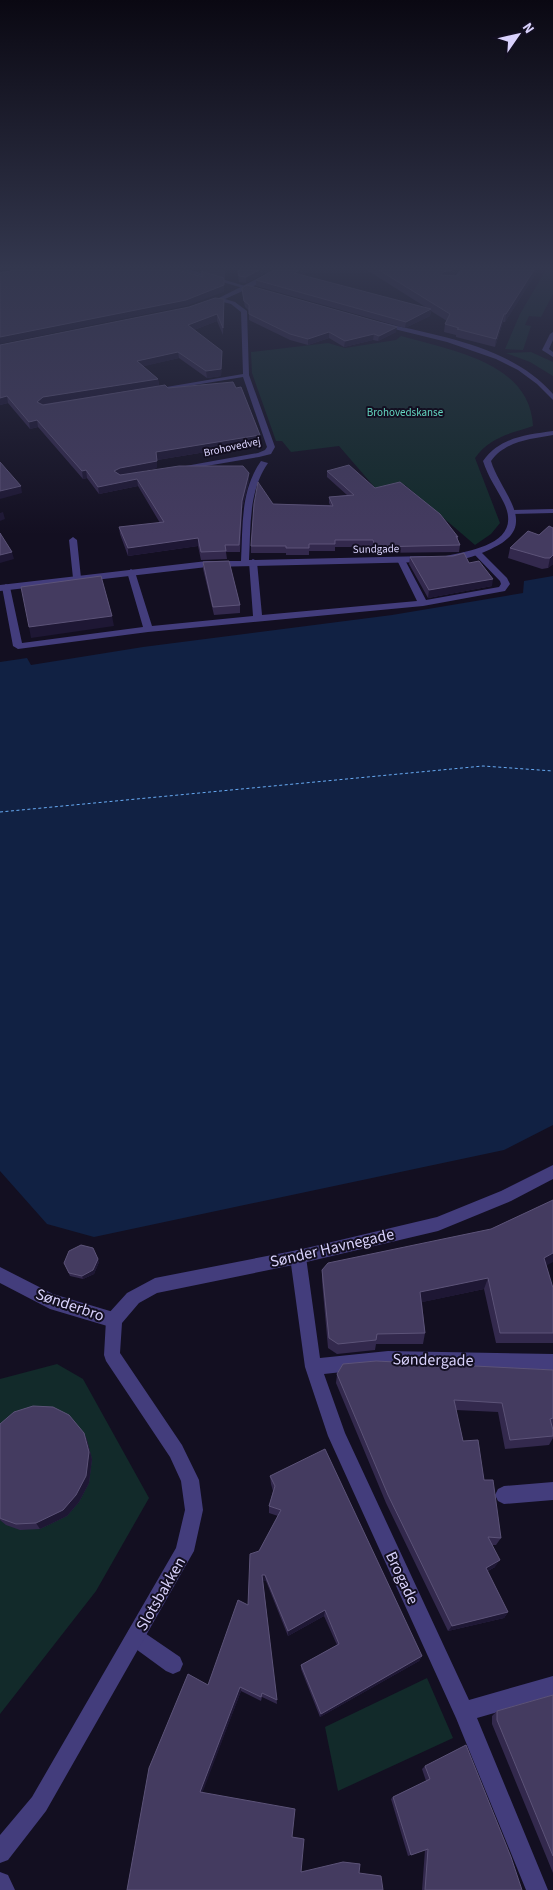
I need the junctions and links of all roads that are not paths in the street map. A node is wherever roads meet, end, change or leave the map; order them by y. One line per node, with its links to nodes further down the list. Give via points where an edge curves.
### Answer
1 (245, 358): 3 (street, Brohovedvej)
2 (499, 358): 5 (street, via 528,372)
3 (246, 375): 4 (street); 8 (street, Brohovedvej, via 270,443 268,452)
4 (141, 392)
5 (553, 398)
6 (553, 434): 10 (street, via 514,441 491,453 487,461 489,469)
7 (264, 463): 14 (street, via 257,470 250,489)
8 (176, 469)
9 (553, 511): 10 (street)
10 (512, 512): 12 (street, Sundgade, via 512,525 506,536 494,546)
11 (73, 540): 16 (street)
12 (477, 553): 13 (street, Sundgade, via 452,558); 18 (street, via 504,580 506,584 502,589)
13 (401, 560): 14 (street, Sundgade); 18 (street)
14 (249, 563): 15 (street, Sundgade); 19 (street)
15 (131, 572): 16 (street, Sundgade); 20 (street)
16 (77, 578): 17 (street, Sundgade)
17 (3, 587): 20 (street, via 18,646)
18 (423, 603): 19 (street)
19 (258, 618): 20 (street)
20 (148, 628)
21 (553, 1172): 22 (street, Sønder Havnegade, via 506,1196 438,1224)
22 (298, 1257): 24 (street, Sønder Havnegade, via 155,1286 133,1298); 26 (street, Brogade)
23 (0, 1275): 24 (street, Sønderbro, via 50,1301)
24 (114, 1320): 29 (street, Slotsbakken, via 112,1355 176,1451 190,1480 194,1510 185,1551)
25 (553, 1362): 26 (street, Søndergade, via 388,1359)
26 (313, 1367): 32 (street, Brogade, via 336,1436)
27 (553, 1491): 28 (street)
28 (504, 1496)
29 (136, 1638): 30 (street); 33 (street, Slotsbakken, via 39,1804)
30 (174, 1664)
31 (553, 1686): 32 (street)
32 (464, 1712): 36 (street, Brogade)
33 (0, 1852)
34 (0, 1883): 35 (street)
35 (4, 1890)
36 (537, 1890)

